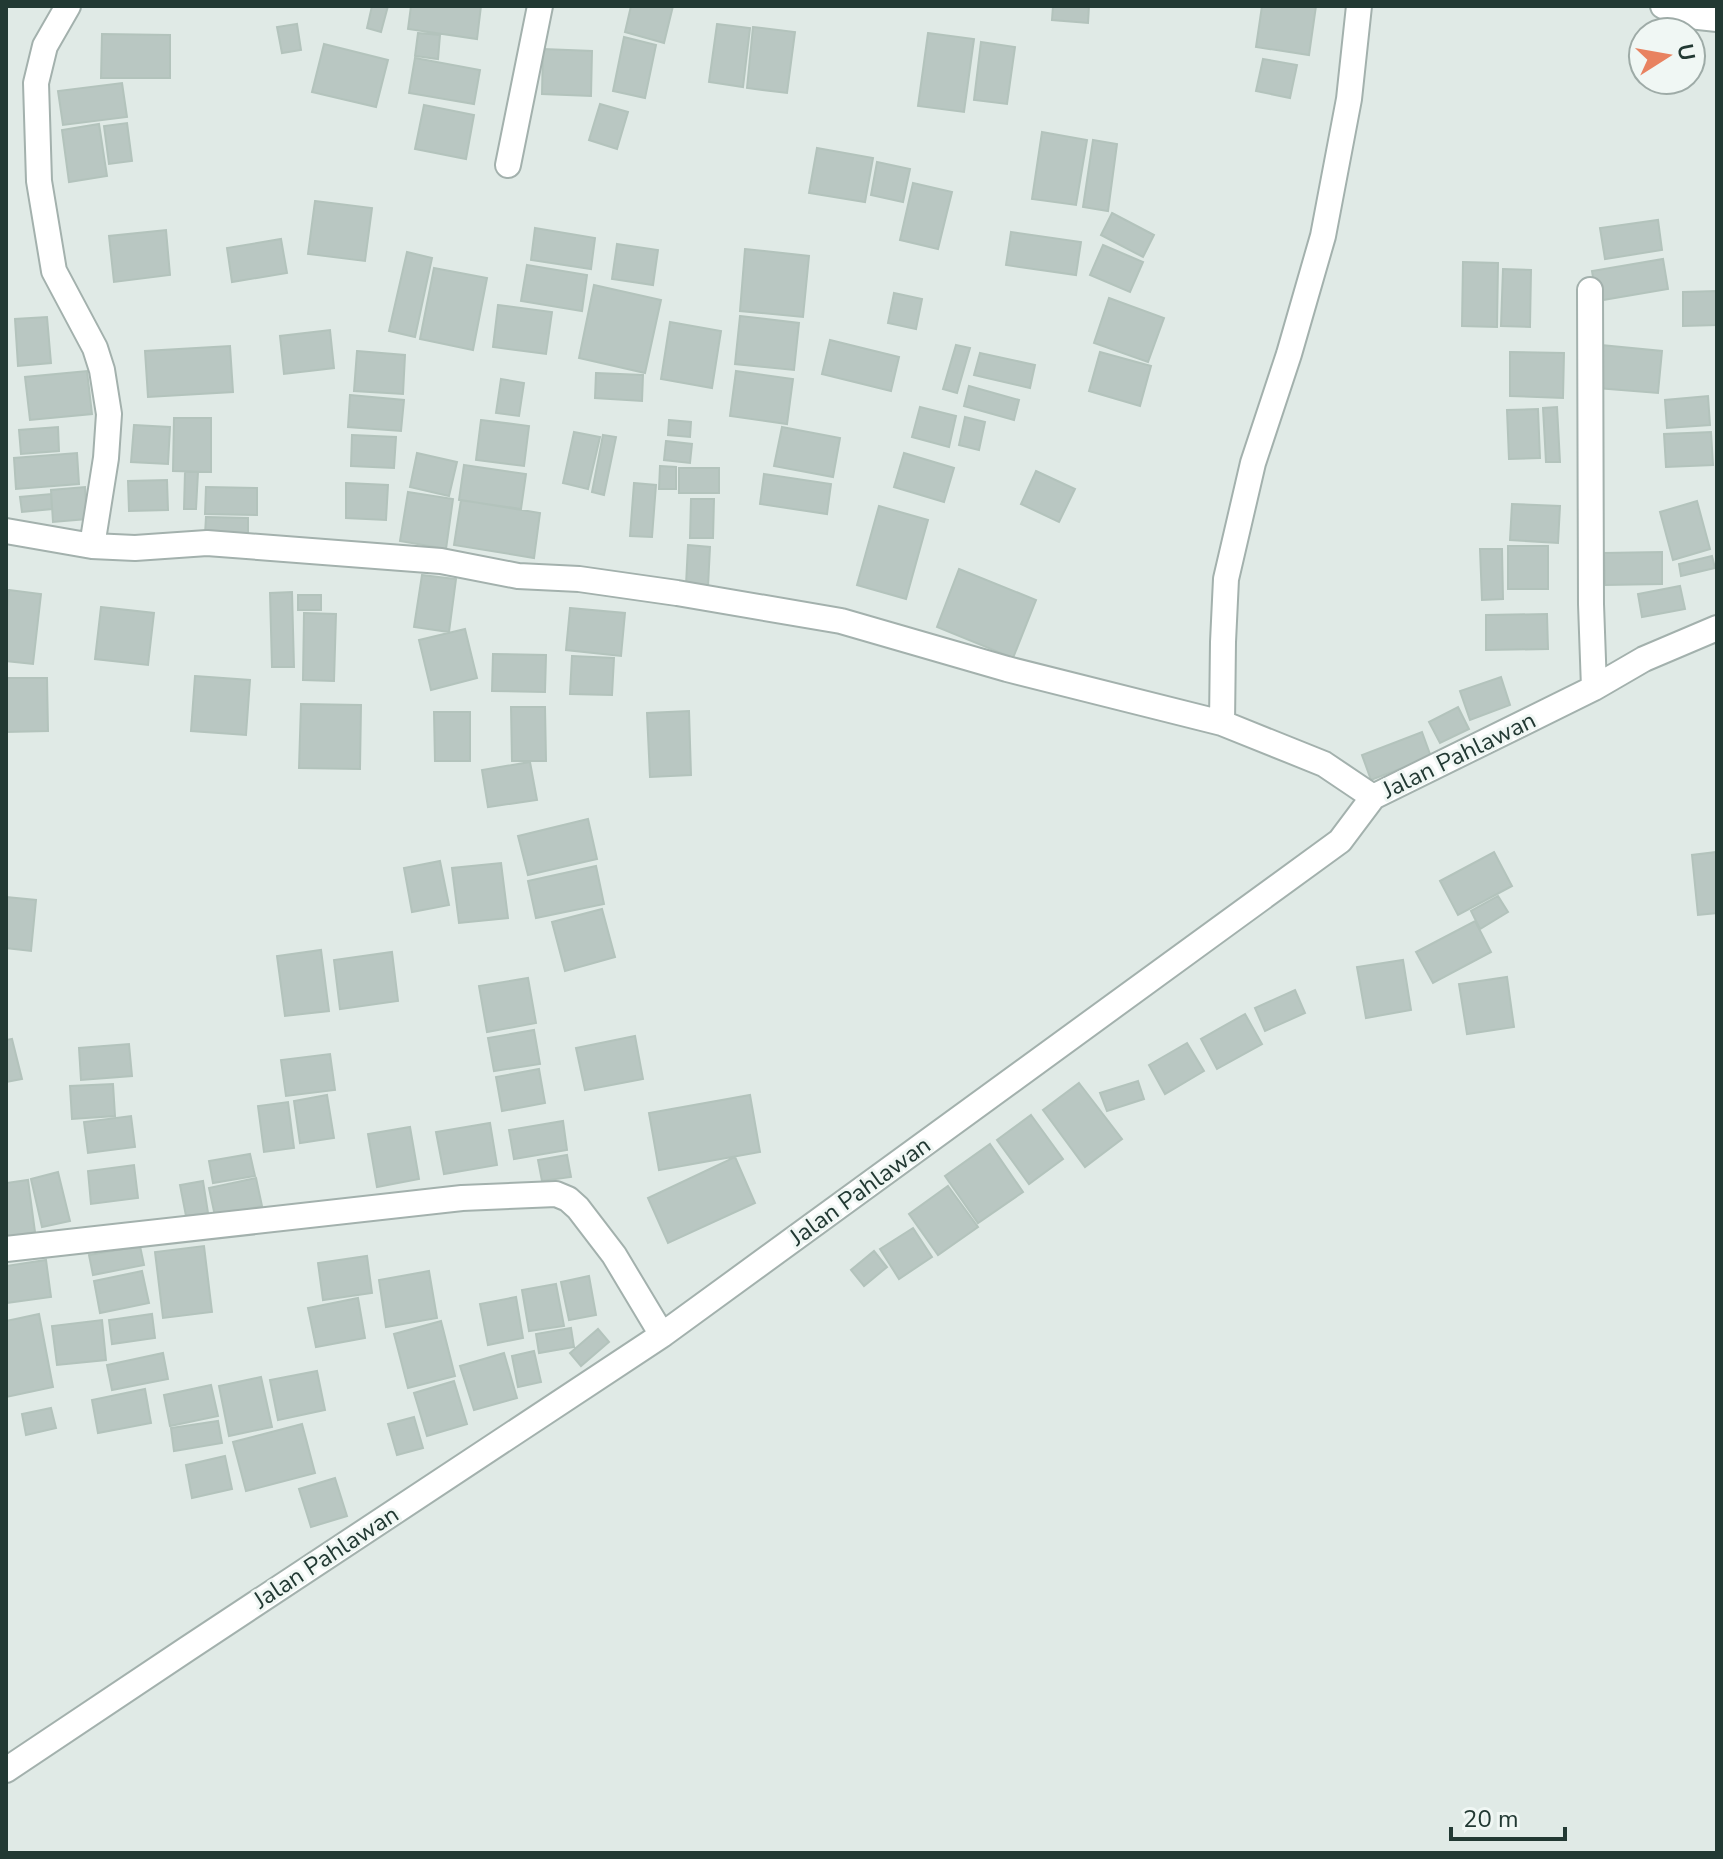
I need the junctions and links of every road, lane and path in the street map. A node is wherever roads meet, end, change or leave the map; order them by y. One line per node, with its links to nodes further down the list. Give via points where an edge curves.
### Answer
1 (68, 6): 9 (street, via 45,46 36,83 39,181 54,271 95,348 109,414)
2 (540, 6): 6 (street)
3 (1359, 6): 12 (street, via 1349,99 1323,236 1253,463 1226,579)
4 (1663, 6): 5 (street, via 1680,15)
5 (1717, 19)
6 (508, 165)
7 (1590, 290): 11 (street)
8 (6, 531): 9 (street)
9 (92, 546): 12 (street, via 207,543 342,553 677,593 841,621)
10 (1717, 628): 11 (street, Jalan Pahlawan, via 1644,659)
11 (1594, 688): 13 (street, Jalan Pahlawan)
12 (1222, 723): 13 (street, via 1324,764)
13 (1373, 797): 15 (street, Jalan Pahlawan, via 1340,841)
14 (6, 1249): 15 (street, via 462,1198 556,1194 578,1208 614,1255)
15 (662, 1335): 16 (street, Jalan Pahlawan)
16 (6, 1770)

